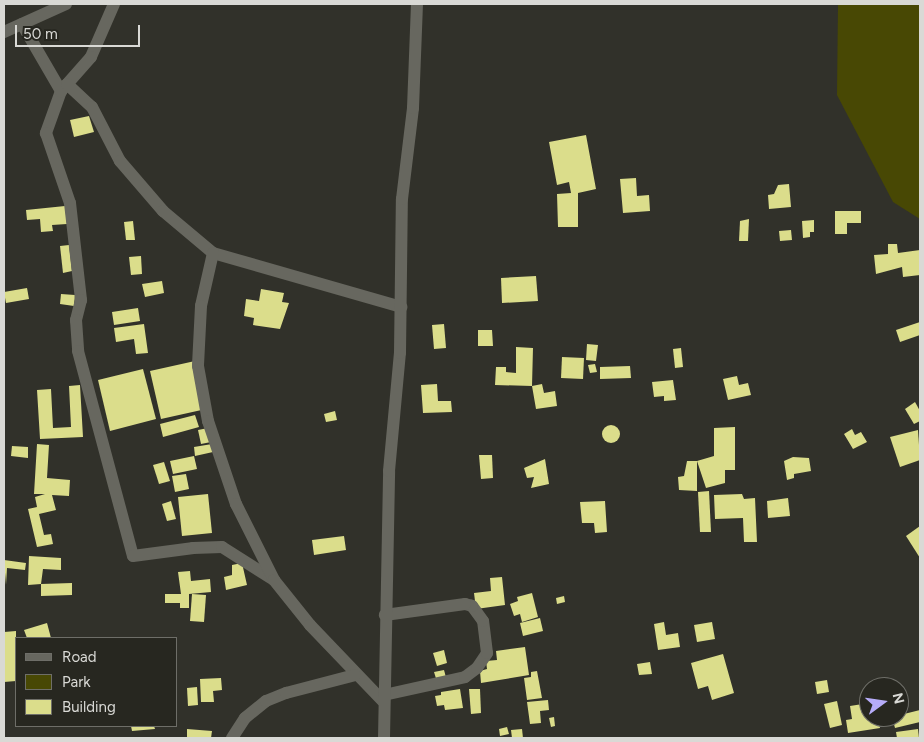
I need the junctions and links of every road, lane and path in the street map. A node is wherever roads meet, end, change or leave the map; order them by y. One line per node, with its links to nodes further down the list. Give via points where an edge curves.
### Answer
1 (66, 4): 4 (street)
2 (114, 4): 6 (street, via 91,56)
3 (417, 4): 8 (street, via 413,108 402,198)
4 (22, 24): 5 (street); 6 (street)
5 (4, 32)
6 (64, 88): 7 (street, via 92,107 120,160 158,204); 9 (street, via 46,133 48,147 67,188 71,209 80,300 76,320 78,351 133,556 194,548 222,548)
7 (213, 252): 8 (street); 9 (street, via 201,306 200,389 236,504)
8 (401, 307): 10 (street, via 400,354 388,470)
9 (274, 580): 11 (street)
10 (385, 615): 12 (street); 12 (street, via 465,604 472,606 483,621 487,652 477,668 465,677)
11 (355, 675): 12 (street); 13 (street, via 286,692 266,701 245,718)
12 (384, 698): 14 (street)
13 (232, 738)
14 (384, 738)

